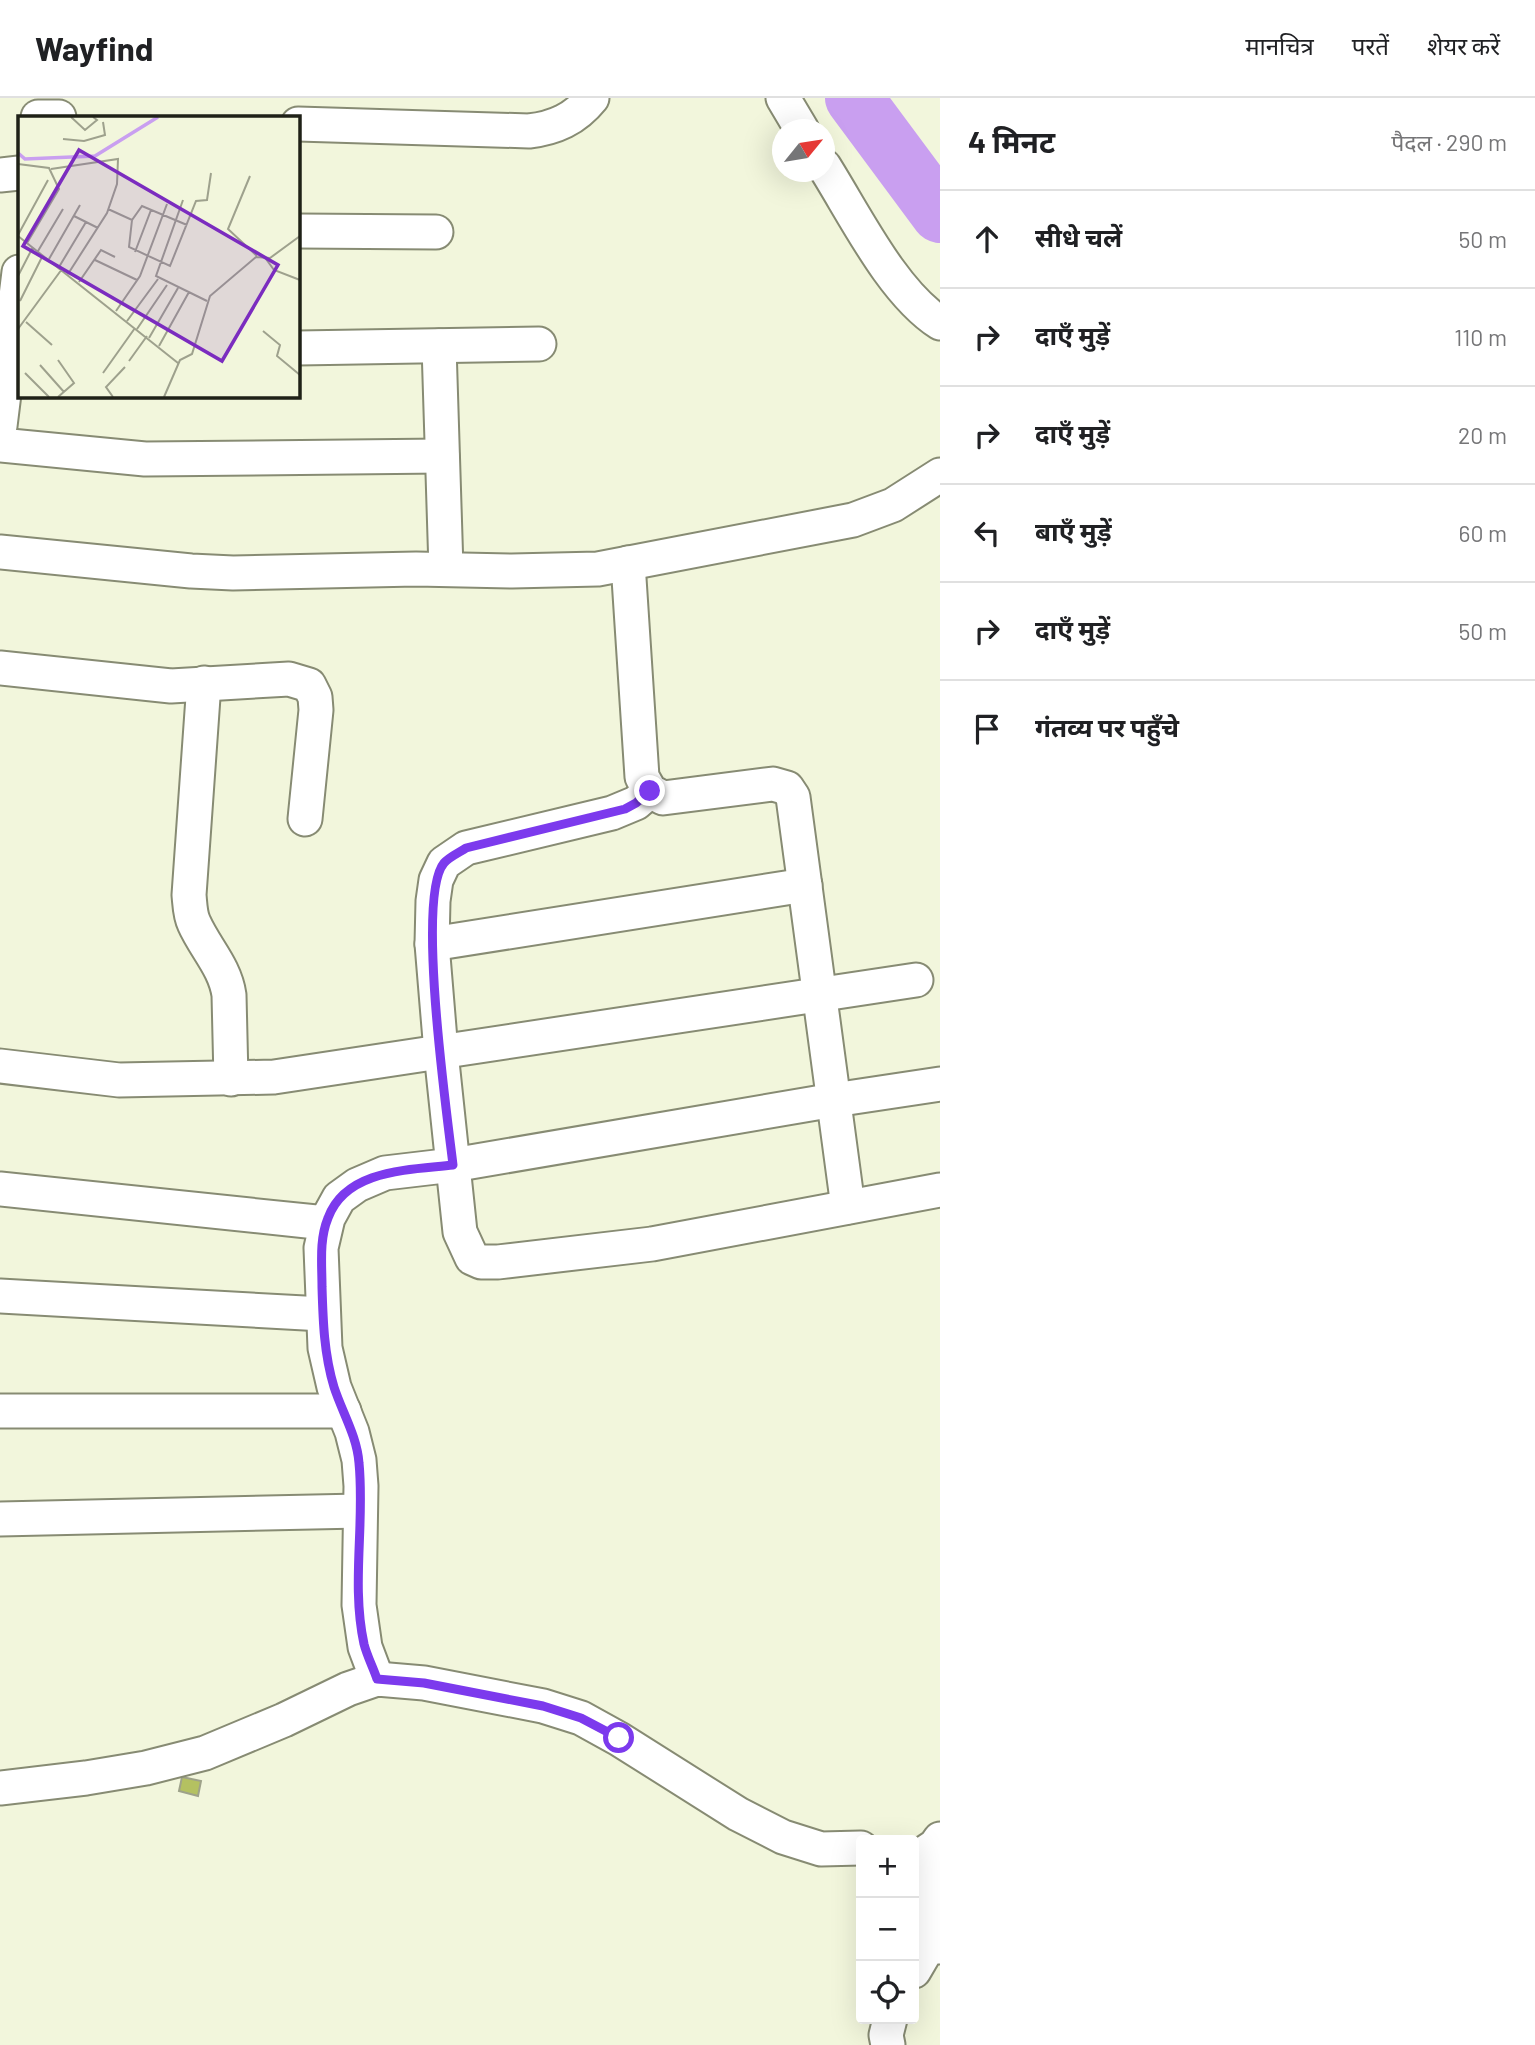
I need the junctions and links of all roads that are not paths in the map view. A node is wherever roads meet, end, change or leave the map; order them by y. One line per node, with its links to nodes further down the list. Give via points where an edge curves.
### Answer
1 (40, 98): 4 (street)
2 (592, 98): 6 (street, via 569,120 539,130)
3 (783, 98): 5 (street)
4 (38, 116)
5 (795, 119)
6 (299, 124)
7 (18, 173): 8 (street)
8 (0, 175)
9 (834, 182): 13 (street, via 909,297)
10 (299, 231): 11 (street)
11 (436, 232)
12 (12, 279): 14 (street)
13 (940, 323)
14 (15, 340): 18 (street)
15 (539, 344): 16 (street)
16 (439, 345): 17 (street); 20 (street)
17 (299, 348)
18 (0, 426)
19 (0, 445): 20 (street, via 145,459)
20 (442, 456): 24 (street)
21 (940, 475): 23 (street, via 893,505 853,520)
22 (0, 552): 24 (street, via 233,573)
23 (628, 564): 24 (street, via 598,569); 27 (street, via 642,776)
24 (446, 569)
25 (0, 668): 26 (street, via 171,686)
26 (204, 683): 28 (street, via 289,679 309,685 316,710); 35 (street, via 189,895 194,924 227,982)
27 (650, 791): 29 (street, via 663,798 772,784 787,788 793,797); 30 (street, via 625,809 466,848 444,863 436,880)
28 (305, 820)
29 (805, 885): 30 (street); 32 (street)
30 (432, 944): 33 (street)
31 (916, 980): 32 (street)
32 (820, 995): 33 (street); 37 (street)
33 (440, 1052): 35 (street, via 274,1077); 38 (street)
34 (0, 1066): 35 (street, via 119,1080)
35 (231, 1079)
36 (940, 1084): 37 (street)
37 (834, 1100): 38 (street); 41 (street)
38 (453, 1165): 41 (street, via 460,1232 472,1258 481,1262 652,1244); 42 (street, via 385,1173 357,1185 339,1198)
39 (0, 1189): 42 (street)
40 (940, 1190): 41 (street)
41 (848, 1207)
42 (326, 1223): 44 (street, via 321,1248)
43 (0, 1296): 44 (street)
44 (323, 1314): 46 (street, via 325,1348)
45 (0, 1411): 46 (street)
46 (344, 1411): 47 (street, via 359,1460)
47 (360, 1511): 48 (street); 49 (street, via 361,1626)
48 (0, 1519)
49 (377, 1679): 50 (street, via 205,1753 146,1768); 51 (street, via 437,1685 581,1718 783,1837 821,1849)
50 (0, 1788)
51 (856, 1848)
52 (924, 1851): 53 (street, via 934,1882 931,1925)
53 (937, 1942): 54 (street)
54 (919, 1964)
55 (889, 2024): 56 (street)
56 (888, 2045)

